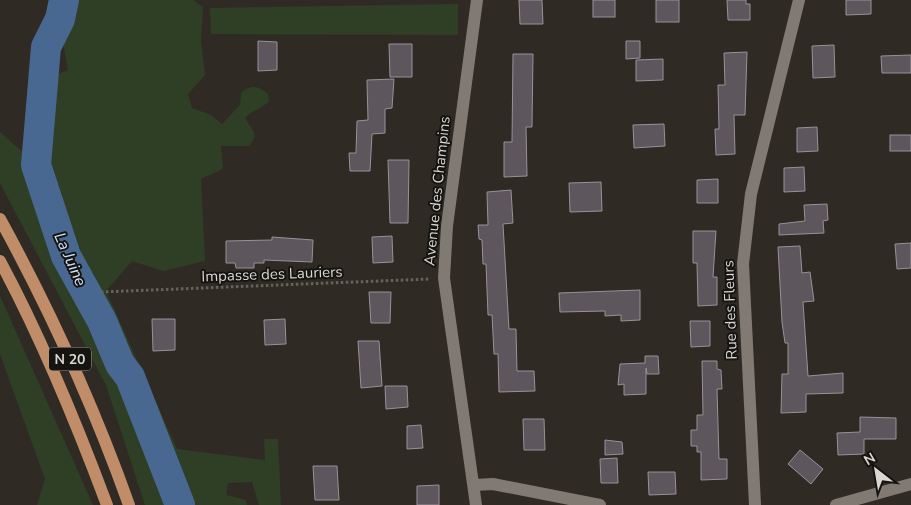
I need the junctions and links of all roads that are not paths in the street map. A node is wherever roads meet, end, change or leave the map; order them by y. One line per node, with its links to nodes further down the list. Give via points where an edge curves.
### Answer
1 (477, 0): 6 (street, Avenue des Champins, via 447,226 444,278)
2 (799, 0): 11 (street, Rue des Fleurs, via 750,194 743,264)
3 (0, 219): 8 (main road, N 20, via 76,372)
4 (0, 262): 7 (main road, N 20, via 55,376)
5 (911, 484): 12 (street)
6 (474, 485): 9 (street, Avenue des Champins); 10 (street, via 493,484)
7 (107, 505)
8 (129, 505)
9 (476, 505)
10 (600, 505)
11 (755, 505)
12 (836, 505)

